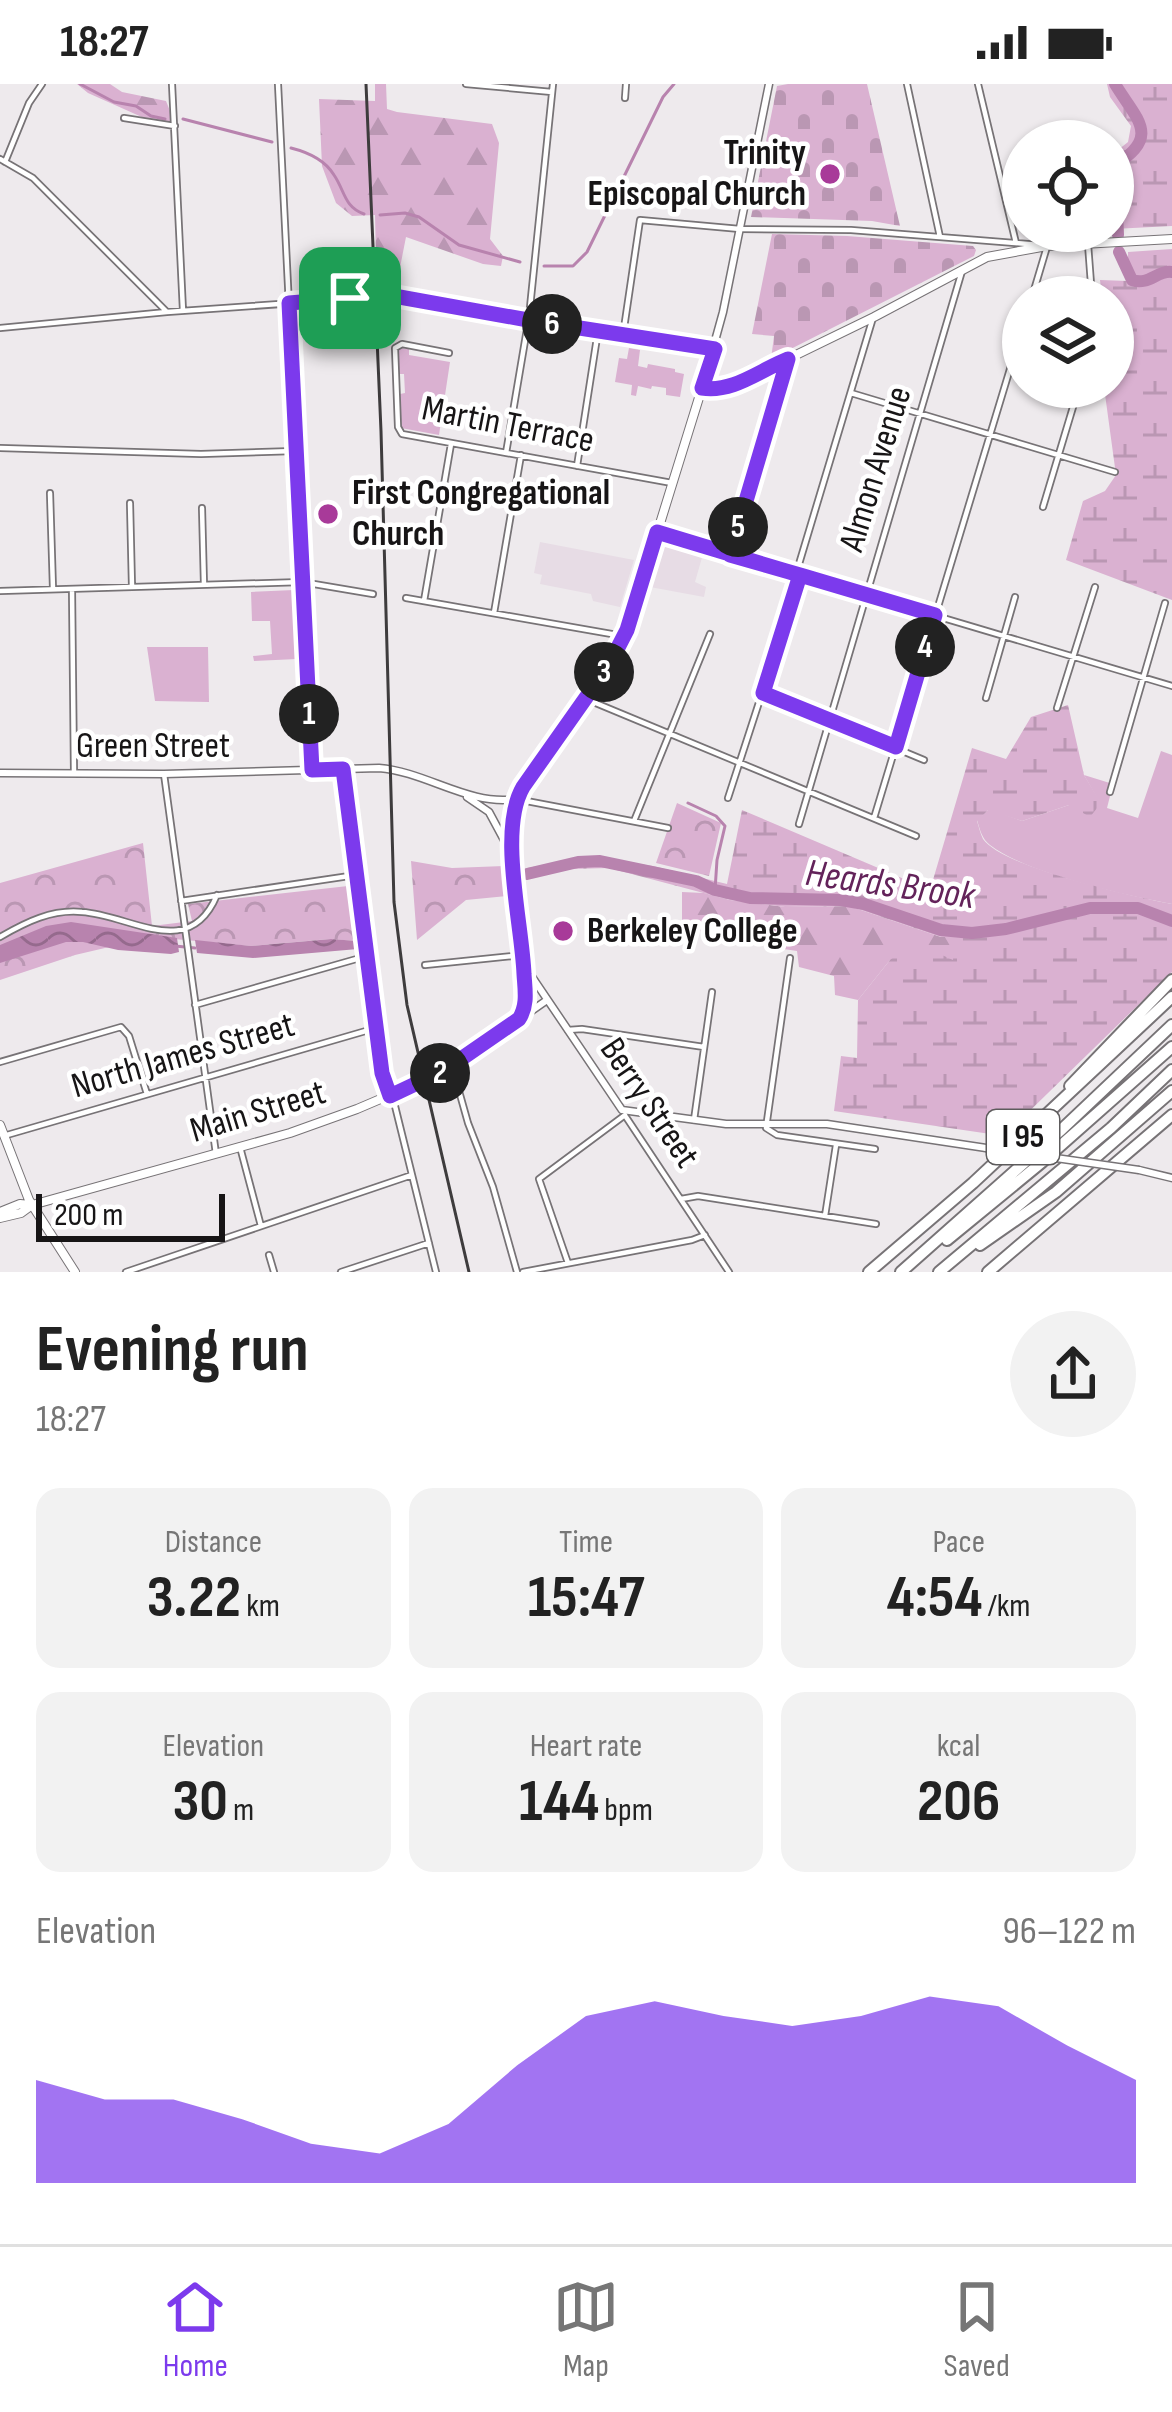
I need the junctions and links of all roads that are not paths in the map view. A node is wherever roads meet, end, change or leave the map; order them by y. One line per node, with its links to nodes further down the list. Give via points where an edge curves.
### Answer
1 (42, 84): 13 (street)
2 (172, 84): 12 (street)
3 (278, 84): 24 (street)
4 (466, 84): 9 (street)
5 (626, 84): 10 (street)
6 (769, 84): 15 (street)
7 (907, 84): 16 (street)
8 (978, 84): 14 (street)
9 (553, 88): 28 (street)
10 (625, 98)
11 (124, 118): 12 (street)
12 (175, 126): 25 (street)
13 (2, 161): 26 (street, via 33,178)
14 (1002, 184)
15 (740, 229): 16 (street); 31 (street, via 640,220); 32 (street)
16 (940, 237): 18 (street)
17 (1172, 238): 19 (main road)
18 (978, 240): 20 (street); 22 (street)
19 (1134, 241)
20 (1002, 242)
21 (1014, 252): 22 (main road)
22 (987, 257): 23 (main road)
23 (964, 267): 27 (main road); 39 (street, Almon Avenue)
24 (289, 303): 25 (street); 28 (street, via 394,296); 43 (street)
25 (183, 310): 26 (street)
26 (167, 312): 29 (street)
27 (874, 316): 34 (main road); 36 (street)
28 (528, 320): 30 (street); 44 (street)
29 (0, 328)
30 (598, 331): 31 (street); 47 (street)
31 (623, 335): 32 (street)
32 (715, 349): 35 (street)
33 (449, 353): 41 (street, Martin Terrace, via 395,348 399,431)
34 (788, 359): 35 (main road, via 723,390); 55 (street)
35 (702, 388): 49 (main road)
36 (850, 393): 39 (street); 56 (street)
37 (1002, 398): 40 (street)
38 (1073, 408): 46 (street)
39 (921, 414): 40 (street); 65 (street, Almon Avenue)
40 (991, 435): 46 (street); 71 (street)
41 (451, 444): 44 (street, Martin Terrace); 68 (street)
42 (0, 448): 43 (street)
43 (295, 451): 57 (street)
44 (506, 453): 45 (street, Martin Terrace)
45 (520, 455): 47 (street, Martin Terrace); 70 (street)
46 (1058, 455): 48 (street); 52 (street)
47 (577, 466): 49 (street, Martin Terrace)
48 (1115, 472)
49 (672, 483): 54 (main road)
50 (50, 494): 61 (street)
51 (130, 503): 59 (street)
52 (1042, 507)
53 (202, 508): 58 (street)
54 (657, 532): 55 (street); 73 (main road)
55 (730, 555): 56 (street)
56 (798, 575): 65 (street); 78 (street)
57 (302, 581): 58 (street); 64 (street); 88 (street)
58 (204, 585): 59 (street)
59 (132, 587): 62 (street)
60 (1095, 587): 75 (street)
61 (53, 589): 62 (street); 63 (street)
62 (72, 589): 90 (street)
63 (0, 591)
64 (373, 594)
65 (866, 595): 71 (street); 82 (street, Almon Avenue)
66 (1015, 597): 74 (street)
67 (406, 598): 68 (street)
68 (424, 601): 70 (street)
69 (1165, 604): 76 (street)
70 (494, 614): 73 (street)
71 (935, 615): 74 (street); 84 (street)
72 (710, 634): 83 (street)
73 (623, 636): 80 (main road)
74 (1004, 636): 75 (street); 79 (street)
75 (1074, 656): 76 (street); 81 (street)
76 (1144, 677): 77 (street); 94 (street)
77 (1172, 686)
78 (763, 693): 82 (street); 86 (street)
79 (986, 698)
80 (586, 699): 83 (street); 96 (main road)
81 (1057, 708)
82 (830, 720): 84 (street); 93 (street, Almon Avenue)
83 (671, 735): 86 (street); 98 (street)
84 (896, 747): 85 (street); 97 (street)
85 (924, 760)
86 (740, 764): 93 (street); 95 (street)
87 (343, 769): 88 (street, Green Street); 92 (street, Green Street, via 395,770); 103 (street)
88 (312, 770): 91 (street, Green Street)
89 (0, 773): 90 (street, Green Street)
90 (74, 773): 91 (street, Green Street)
91 (164, 774): 105 (street)
92 (453, 790): 96 (street, Green Street); 102 (street, via 489,812)
93 (809, 792): 97 (street); 99 (street, Almon Avenue)
94 (1110, 792)
95 (728, 798)
96 (516, 799): 98 (street); 102 (main road)
97 (874, 818): 101 (street)
98 (634, 821): 100 (street)
99 (799, 824)
100 (668, 828)
101 (916, 836)
102 (513, 857): 110 (main road)
103 (356, 875): 104 (street); 108 (street)
104 (217, 896): 105 (street); 106 (street, via 202,922)
105 (181, 901): 106 (street)
106 (185, 928): 107 (street, via 157,930 68,911); 116 (street)
107 (0, 937)
108 (367, 956): 116 (street); 119 (street)
109 (790, 958): 133 (street)
110 (524, 960): 111 (street); 115 (street, Berry Street); 117 (main road)
111 (425, 964)
112 (1172, 980): 136 (highway)
113 (712, 992): 121 (street)
114 (1172, 997): 136 (highway, I 95)
115 (547, 1000): 117 (street, Main Street); 120 (street, Berry Street)
116 (195, 1005): 126 (street)
117 (519, 1019): 124 (main road, Main Street)
118 (1172, 1025): 162 (highway)
119 (376, 1028): 126 (street, North James Street); 129 (street)
120 (568, 1030): 121 (street); 130 (street, Berry Street)
121 (704, 1047): 132 (street)
122 (1172, 1047): 162 (highway, I 95)
123 (0, 1062): 128 (street, via 121,1027)
124 (451, 1066): 129 (main road, Main Street); 159 (street)
125 (1172, 1070): 151 (highway, I 95)
126 (206, 1077): 128 (street, North James Street); 140 (street)
127 (1172, 1091): 151 (highway, via 1056,1192)
128 (147, 1094): 135 (street, North James Street)
129 (390, 1096): 138 (main road, Main Street); 141 (street)
130 (624, 1113): 132 (street); 143 (street, Berry Street); 153 (street, via 539,1178)
131 (1172, 1115): 164 (highway, I 95)
132 (694, 1120): 133 (street)
133 (765, 1123): 137 (street, via 775,1134); 142 (street, bridge, via 826,1124)
134 (0, 1125): 135 (main road)
135 (4, 1136): 144 (main road)
136 (1022, 1138): 161 (highway, I 95)
137 (836, 1143): 139 (street); 146 (street)
138 (240, 1147): 140 (main road, Main Street); 148 (street)
139 (875, 1149)
140 (216, 1154): 144 (main road, Main Street)
141 (412, 1174): 148 (street); 150 (street)
142 (1172, 1178)
143 (681, 1199): 146 (street); 149 (street, Berry Street)
144 (32, 1205): 145 (main road, Main Street); 154 (main road)
145 (0, 1215)
146 (825, 1216): 147 (street)
147 (876, 1224)
148 (261, 1226): 155 (street)
149 (705, 1235): 153 (street); 160 (street, Berry Street)
150 (429, 1244): 157 (street); 158 (street)
151 (966, 1251): 163 (highway, I 95)
152 (269, 1255): 156 (street)
153 (568, 1263): 159 (street)
154 (75, 1272)
155 (126, 1272)
156 (274, 1272)
157 (341, 1272)
158 (437, 1272)
159 (520, 1272)
160 (729, 1272)
161 (869, 1272)
162 (904, 1272)
163 (939, 1272)
164 (988, 1272)

